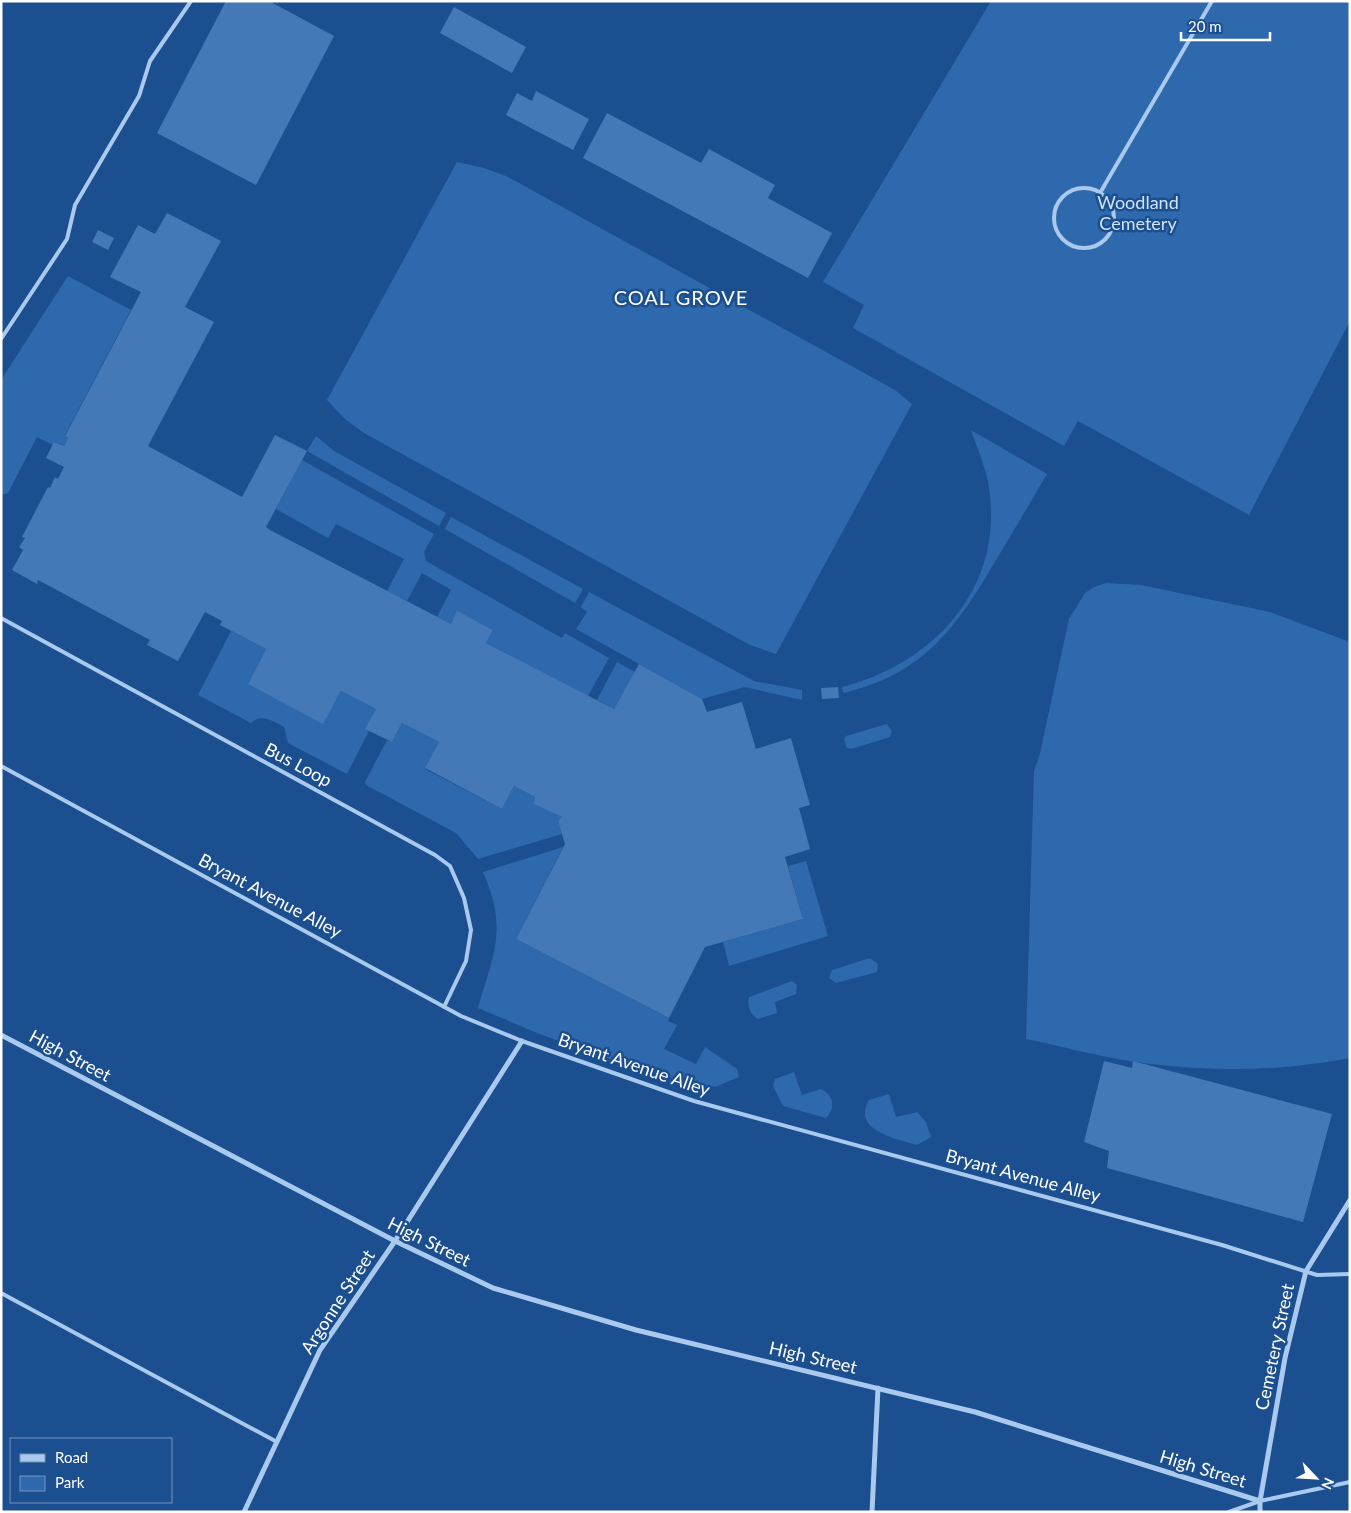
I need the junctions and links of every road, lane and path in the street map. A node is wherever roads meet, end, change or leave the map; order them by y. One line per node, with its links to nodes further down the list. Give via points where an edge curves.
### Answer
1 (191, 1): 4 (lane, via 150,61 139,96 75,205 67,239)
2 (1212, 1): 3 (lane)
3 (1100, 193): 3 (lane, via 1089,188 1077,189 1058,202 1054,225 1068,244 1091,248 1110,234 1114,223 1113,211)
4 (1, 339)
5 (1, 618): 7 (lane, Bus Loop, via 450,866 464,898 471,930 466,960)
6 (1, 766): 7 (lane, Bryant Avenue Alley)
7 (444, 1006): 9 (lane, Bryant Avenue Alley)
8 (1, 1035): 11 (street, High Street)
9 (522, 1041): 11 (street, Argonne Street); 12 (lane, Bryant Avenue Alley, via 694,1101 1222,1245)
10 (1350, 1200): 12 (street, Cemetery Street)
11 (394, 1241): 15 (street, High Street, via 493,1288 636,1330); 16 (street, Argonne Street, via 320,1350)
12 (1306, 1271): 13 (lane, Bryant Avenue Alley, via 1317,1275); 18 (street, Cemetery Street, via 1285,1358)
13 (1350, 1274)
14 (1, 1293): 16 (lane)
15 (878, 1388): 18 (street, High Street, via 974,1412); 20 (street, High Street)
16 (277, 1442): 19 (street, Argonne Street)
17 (1350, 1482): 18 (lane)
18 (1260, 1501): 21 (lane); 22 (street, Cemetery Street)
19 (244, 1512)
20 (872, 1512)
21 (1229, 1512)
22 (1260, 1512)

